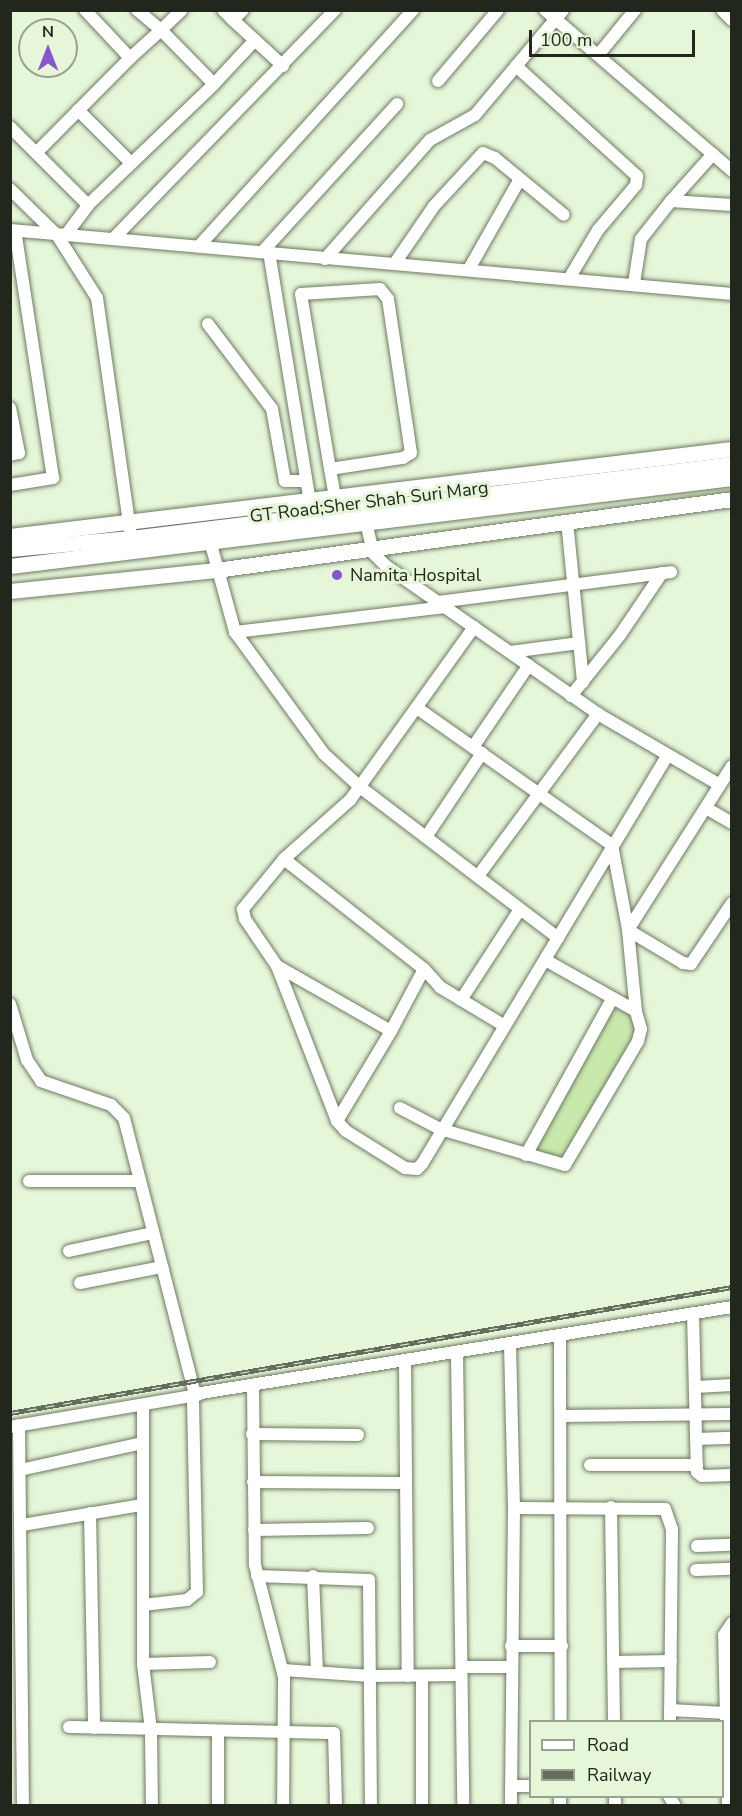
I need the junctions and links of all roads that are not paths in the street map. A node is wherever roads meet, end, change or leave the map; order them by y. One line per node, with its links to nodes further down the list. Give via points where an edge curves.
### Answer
1 (85, 10): 18 (street)
2 (136, 10): 15 (street)
3 (182, 10): 15 (street)
4 (223, 10): 13 (street)
5 (243, 10): 13 (street)
6 (336, 10): 19 (street)
7 (413, 10): 39 (street)
8 (498, 10): 21 (street)
9 (545, 10): 12 (street)
10 (635, 10): 17 (street)
11 (722, 10): 14 (street)
12 (559, 15): 17 (street); 20 (street)
13 (233, 20): 16 (street)
14 (732, 20)
15 (161, 30): 18 (street); 22 (street)
16 (255, 40): 19 (street); 22 (street)
17 (599, 54): 27 (street)
18 (130, 58): 24 (street)
19 (283, 66): 38 (street)
20 (516, 66): 41 (street, via 468,122 430,140); 44 (street, via 637,176 636,185 598,230)
21 (438, 81)
22 (214, 84): 28 (street)
23 (396, 104): 40 (street)
24 (78, 110): 26 (street); 28 (street)
25 (10, 128): 26 (street)
26 (37, 152): 33 (street)
27 (713, 154): 29 (street); 32 (street)
28 (131, 163): 33 (street)
29 (732, 171)
30 (520, 179): 35 (street); 42 (street, via 488,154 479,156 434,206); 43 (street)
31 (10, 189): 37 (street)
32 (671, 201): 34 (street); 45 (street, via 641,239)
33 (88, 205): 37 (street)
34 (732, 205)
35 (564, 214)
36 (13, 231): 37 (street); 57 (street, via 53,478)
37 (61, 235): 38 (street); 64 (street, via 97,298)
38 (113, 239): 39 (street)
39 (199, 246): 40 (street)
40 (266, 252): 41 (street); 49 (street)
41 (325, 258): 42 (street)
42 (395, 263): 43 (street)
43 (470, 269): 44 (street)
44 (570, 277): 45 (street)
45 (634, 283): 46 (street)
46 (732, 294)
47 (208, 324): 50 (street, via 272,409)
48 (10, 408): 52 (street, via 19,453)
49 (296, 420): 50 (street); 56 (street)
50 (276, 422): 56 (street, via 285,481)
51 (732, 449): 58 (main road)
52 (10, 455)
53 (732, 464): 61 (main road, GT Road;Sher Shah Suri Marg)
54 (330, 469): 54 (street, via 301,294 380,289 388,299 411,453 403,458); 58 (street)
55 (732, 478): 63 (main road, GT Road;Sher Shah Suri Marg)
56 (306, 481): 60 (street)
57 (10, 485)
58 (334, 496): 60 (main road)
59 (732, 499): 62 (main road)
60 (309, 500): 61 (street); 64 (main road)
61 (312, 516): 64 (main road, GT Road;Sher Shah Suri Marg)
62 (567, 521): 67 (main road); 71 (street)
63 (366, 522): 66 (main road, GT Road;Sher Shah Suri Marg); 67 (street)
64 (130, 530): 65 (main road); 68 (main road, GT Road;Sher Shah Suri Marg)
65 (10, 536)
66 (210, 541): 69 (main road, GT Road;Sher Shah Suri Marg); 70 (street)
67 (370, 546): 70 (main road); 73 (street, via 377,560)
68 (10, 549)
69 (10, 566)
70 (216, 570): 72 (main road); 75 (street)
71 (574, 584): 73 (street); 76 (street); 79 (street, via 666,572)
72 (10, 591)
73 (442, 604): 74 (street); 75 (street)
74 (474, 627): 77 (street); 81 (street)
75 (235, 632): 87 (street, via 324,754)
76 (579, 643): 77 (street); 79 (street)
77 (510, 652): 78 (street)
78 (529, 665): 80 (street); 83 (street)
79 (583, 682): 80 (street)
80 (571, 696): 82 (street)
81 (417, 708): 83 (street); 87 (street)
82 (598, 714): 84 (street); 88 (street)
83 (478, 750): 88 (street); 91 (street)
84 (668, 755): 86 (street); 92 (street)
85 (732, 766): 86 (street)
86 (720, 784): 89 (street)
87 (360, 787): 91 (street); 93 (street, via 334,818)
88 (540, 793): 92 (street); 94 (street)
89 (706, 808): 90 (street); 97 (street)
90 (732, 823)
91 (426, 837): 94 (street)
92 (612, 845): 97 (street); 98 (street)
93 (284, 859): 100 (street, via 245,905 242,914); 101 (street)
94 (478, 876): 96 (street)
95 (732, 903): 97 (street, via 691,964)
96 (520, 909): 98 (street); 103 (street)
97 (628, 930): 105 (street)
98 (558, 938): 99 (street)
99 (545, 960): 102 (street); 106 (street)
100 (277, 966): 108 (street); 110 (street)
101 (423, 969): 103 (street, via 440,987); 108 (street)
102 (612, 999): 105 (street); 112 (street)
103 (461, 1000): 106 (street)
104 (10, 1004): 107 (street)
105 (636, 1011): 112 (street, via 641,1029 638,1041 569,1161 556,1166)
106 (503, 1025): 111 (street)
107 (14, 1031): 114 (street, via 41,1082 111,1106 124,1118)
108 (391, 1031): 110 (street)
109 (400, 1108): 111 (street)
110 (337, 1121): 111 (street, via 346,1131 411,1170 422,1164)
111 (440, 1129): 112 (street)
112 (526, 1155)
113 (29, 1181): 114 (street)
114 (140, 1181): 115 (street)
115 (153, 1233): 116 (street); 117 (street)
116 (69, 1251)
117 (162, 1267): 118 (street); 128 (street)
118 (80, 1283)
119 (732, 1307): 120 (street)
120 (693, 1313): 121 (street); 127 (street)
121 (560, 1335): 122 (street); 131 (street)
122 (510, 1344): 123 (street); 147 (street)
123 (457, 1353): 124 (street); 169 (street)
124 (405, 1361): 126 (street); 144 (street)
125 (732, 1384): 127 (street)
126 (253, 1386): 128 (street); 134 (street)
127 (696, 1387): 132 (street)
128 (196, 1396): 129 (street); 159 (street, via 196,1597)
129 (143, 1405): 133 (street); 138 (street)
130 (732, 1414): 132 (street)
131 (562, 1416): 132 (street); 148 (street)
132 (695, 1417): 137 (street)
133 (15, 1426): 141 (street)
134 (252, 1434): 135 (street); 143 (street)
135 (358, 1435)
136 (732, 1438): 137 (street)
137 (696, 1439): 140 (street)
138 (143, 1443): 141 (street); 145 (street)
139 (590, 1465): 140 (street)
140 (696, 1465): 142 (street, via 702,1476)
141 (20, 1470): 150 (street)
142 (732, 1475)
143 (253, 1482): 144 (street); 152 (street)
144 (404, 1483): 172 (street)
145 (142, 1505): 149 (street); 159 (street)
146 (610, 1507): 148 (street); 163 (street, via 657,1506 670,1516); 165 (street)
147 (514, 1508): 148 (street); 161 (street)
148 (564, 1508): 162 (street)
149 (90, 1513): 150 (street); 179 (street)
150 (22, 1525): 185 (street)
151 (368, 1528): 152 (street)
152 (254, 1530): 157 (street)
153 (732, 1545): 154 (street)
154 (697, 1546)
155 (732, 1569): 156 (street)
156 (696, 1570)
157 (256, 1576): 158 (street); 168 (street)
158 (313, 1576): 170 (street); 171 (street, via 369,1580)
159 (143, 1605): 166 (street)
160 (732, 1623): 174 (street, via 724,1635)
161 (511, 1646): 162 (street); 167 (street)
162 (562, 1646): 176 (street)
163 (671, 1661): 165 (street); 175 (street)
164 (210, 1662): 166 (street)
165 (613, 1662): 177 (street)
166 (143, 1664): 180 (street)
167 (511, 1667): 169 (street); 183 (street)
168 (283, 1670): 170 (street); 182 (street)
169 (462, 1671): 173 (street); 192 (street)
170 (317, 1672): 171 (street)
171 (371, 1676): 172 (street); 190 (street)
172 (408, 1676): 173 (street)
173 (422, 1676): 191 (street)
174 (726, 1713): 175 (street); 194 (street)
175 (670, 1716)
176 (561, 1720)
177 (614, 1720)
178 (69, 1727): 179 (street)
179 (94, 1728): 180 (street)
180 (151, 1730): 181 (street); 186 (street)
181 (218, 1731): 182 (street); 187 (street)
182 (283, 1733): 188 (street); 189 (street, via 331,1732 337,1736)
183 (511, 1786): 184 (street); 193 (street)
184 (529, 1786)
185 (23, 1806)
186 (152, 1806)
187 (218, 1806)
188 (283, 1806)
189 (336, 1806)
190 (370, 1806)
191 (422, 1806)
192 (463, 1806)
193 (511, 1806)
194 (728, 1806)

